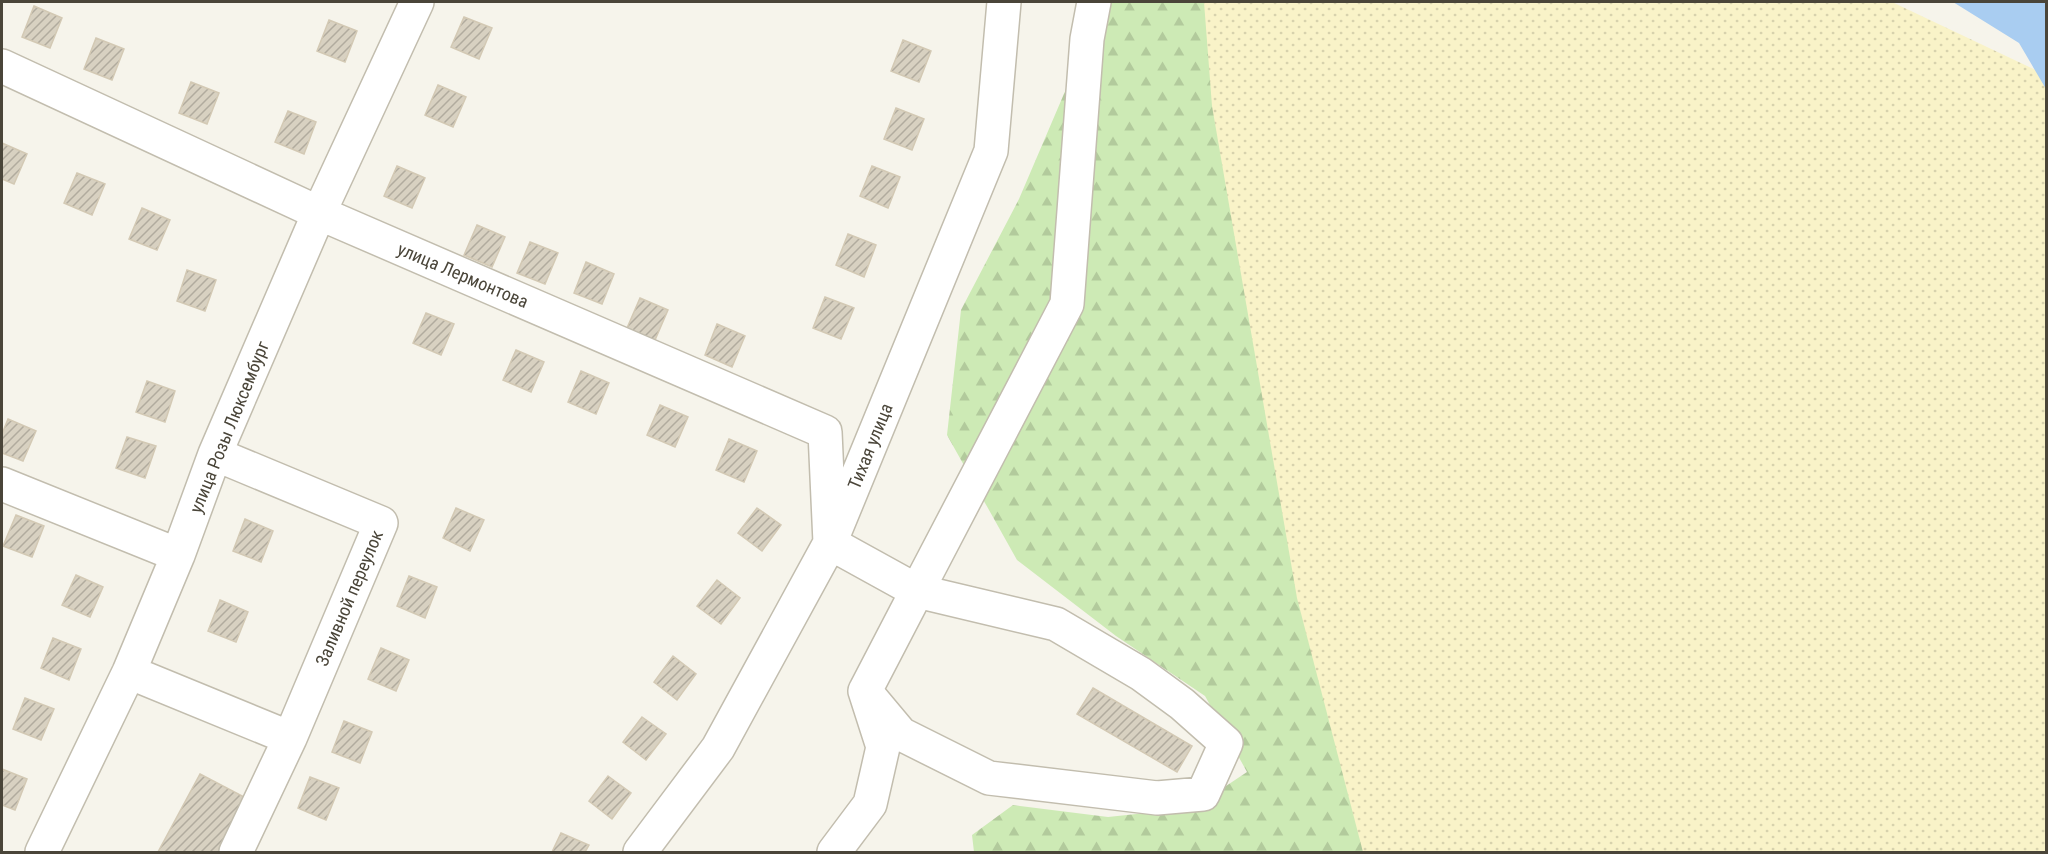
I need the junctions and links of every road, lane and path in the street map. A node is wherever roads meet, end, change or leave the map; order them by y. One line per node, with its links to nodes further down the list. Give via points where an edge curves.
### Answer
1 (417, 2): 5 (street, улица Розы Люксембург)
2 (1004, 2): 8 (street, Тихая улица, via 991,151)
3 (1094, 2): 10 (street, via 1087,39 1067,304)
4 (2, 66): 5 (street, улица Лермонтова)
5 (319, 213): 6 (street, улица Розы Люксембург); 8 (street, улица Лермонтова, via 825,432)
6 (214, 454): 9 (street, улица Розы Люксембург); 13 (street, Заливной переулок, via 381,523)
7 (2, 484): 9 (street)
8 (830, 543): 10 (street); 16 (street, Тихая улица, via 717,747)
9 (178, 555): 11 (street, улица Розы Люксембург)
10 (917, 591): 12 (street); 12 (street, via 1056,624 1182,704 1226,744 1203,794 1157,798 989,778 901,734)
11 (129, 672): 13 (street); 14 (street, улица Розы Люксембург)
12 (865, 691): 17 (street, via 883,747 870,804)
13 (290, 738): 15 (street, Заливной переулок)
14 (42, 852)
15 (236, 852)
16 (640, 852)
17 (834, 852)

